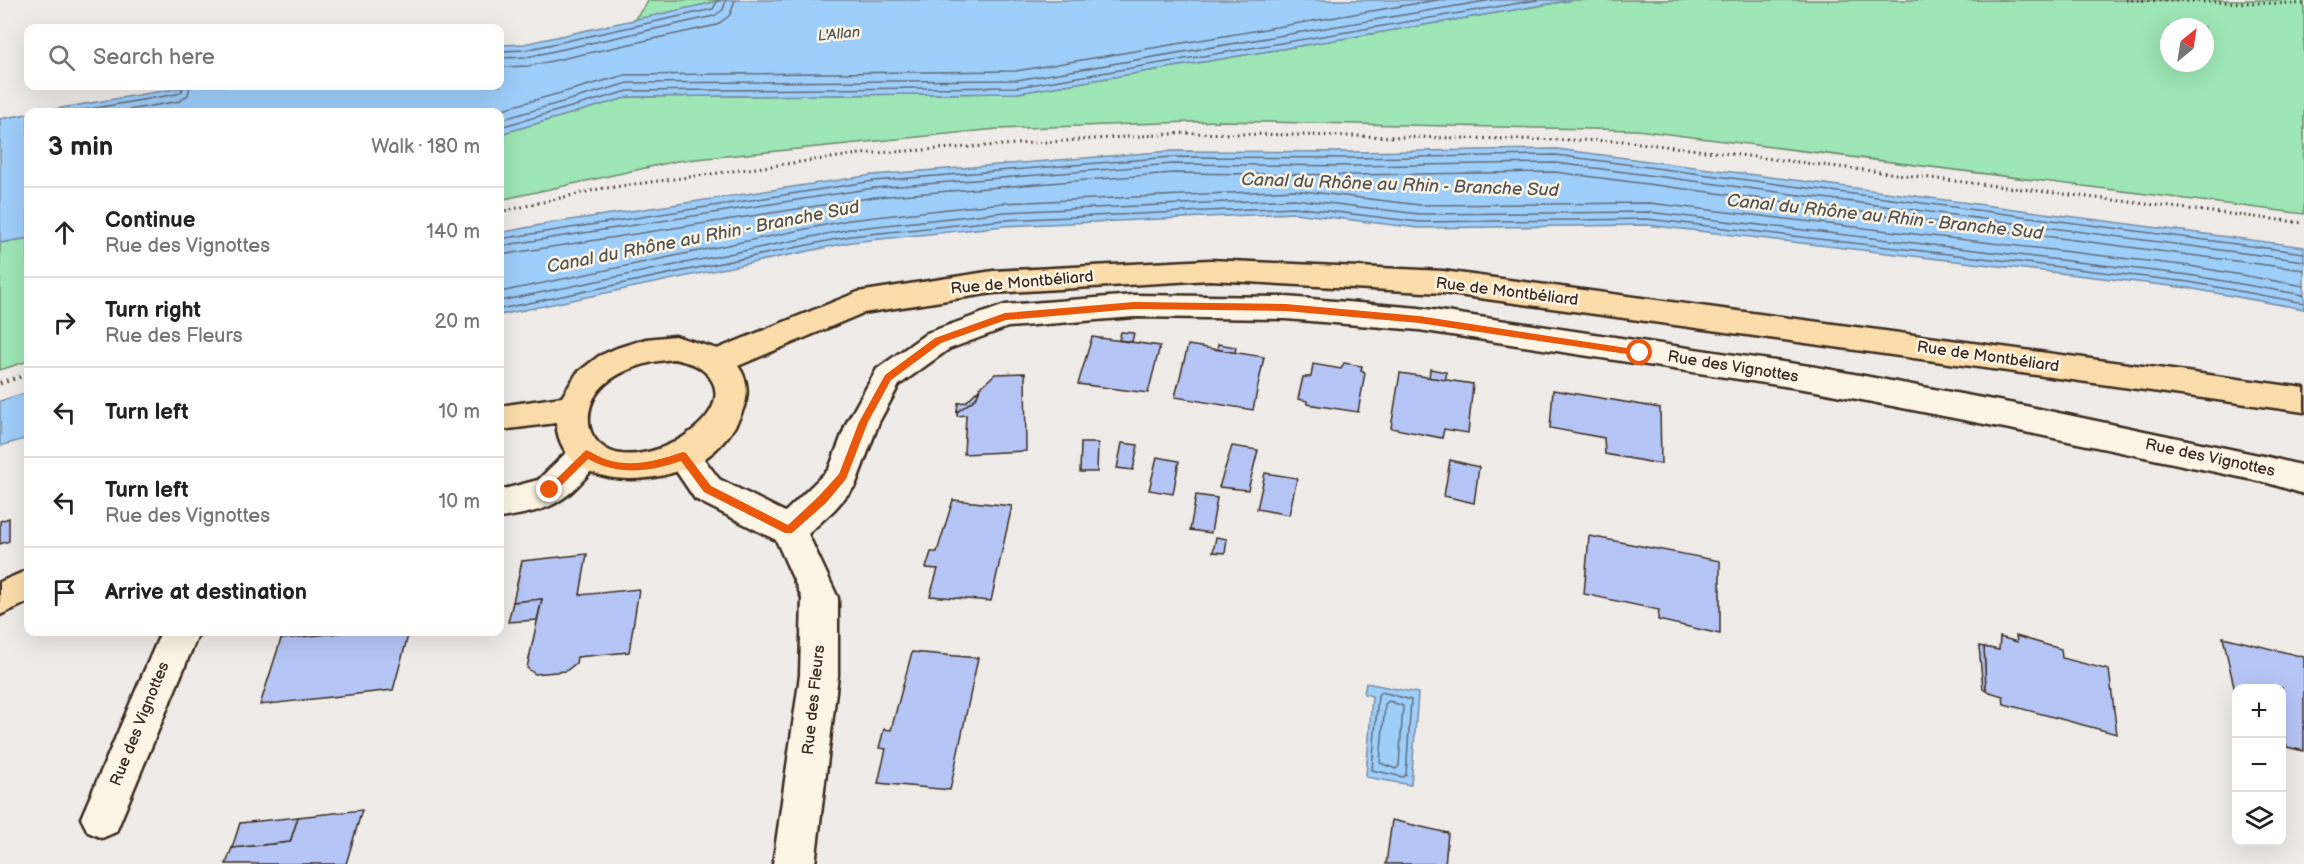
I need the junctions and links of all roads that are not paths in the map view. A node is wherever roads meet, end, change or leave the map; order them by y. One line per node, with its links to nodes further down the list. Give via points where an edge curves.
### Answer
1 (717, 362): 2 (main road, Rue de Montbéliard, via 858,303 993,282 1210,270 1443,282); 3 (main road, via 699,351 675,348 640,352 600,371 583,388); 6 (main road, via 729,378 732,399 724,420 707,440)
2 (2304, 400)
3 (572, 408): 4 (main road); 5 (main road, via 572,433)
4 (504, 417)
5 (586, 454): 6 (main road, via 605,464 629,468); 8 (street, via 550,490)
6 (683, 456): 9 (street, via 707,489)
7 (2304, 480): 9 (street, Rue des Vignottes, via 2025,419 1816,379 1442,323 1286,308 1134,306 1005,316 938,341 888,377 863,422 843,476)
8 (504, 503)
9 (789, 530): 14 (street, Rue des Fleurs, via 820,598 819,675)
10 (24, 587): 11 (main road)
11 (0, 599)
12 (178, 636): 13 (street, Rue des Vignottes)
13 (102, 818)
14 (794, 864)

